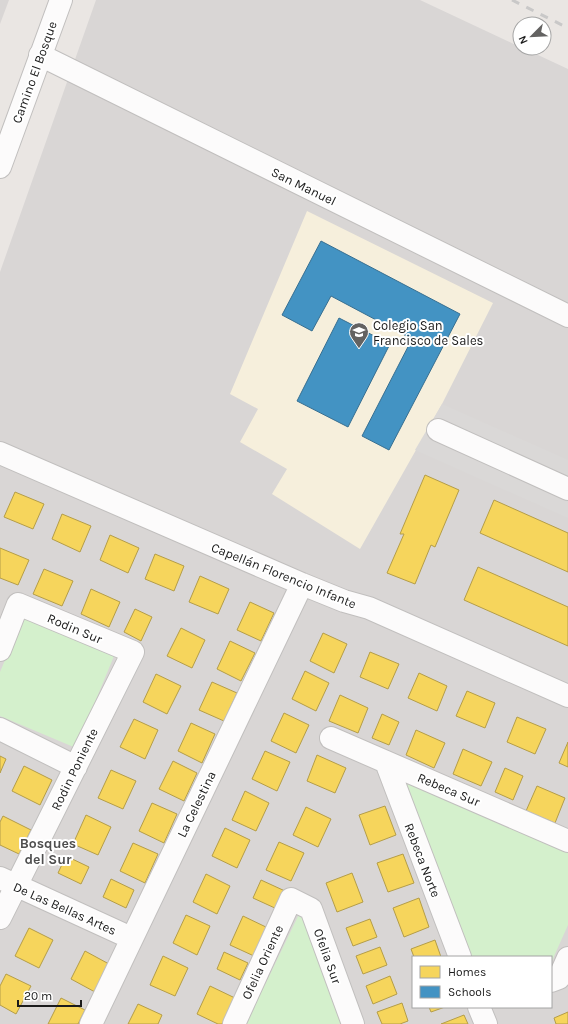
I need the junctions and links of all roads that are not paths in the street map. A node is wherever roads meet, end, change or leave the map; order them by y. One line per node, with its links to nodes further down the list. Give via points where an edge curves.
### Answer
1 (61, 0): 2 (street, Camino El Bosque)
2 (40, 55): 3 (street, Camino El Bosque); 4 (street, San Manuel)
3 (0, 168)
4 (568, 316)
5 (438, 430): 7 (street)
6 (0, 454): 8 (street, Capellán Florencio Infante)
7 (568, 489)
8 (302, 584): 11 (street, Capellán Florencio Infante, via 369,608); 20 (street, La Celestina)
9 (0, 650): 10 (street, Rodin Sur, via 18,604)
10 (132, 652): 15 (street, Rodin Poniente)
11 (568, 696)
12 (0, 729): 15 (street)
13 (331, 738): 14 (street, Rebeca Sur)
14 (386, 762): 16 (street, Rebeca Sur); 21 (street, Rebeca Norte)
15 (76, 767): 17 (street, Rodin Poniente)
16 (568, 841)
17 (8, 882): 19 (street, Rodin Poniente); 20 (street, De Las Bellas Artes)
18 (291, 899): 25 (street, Ofelia Oriente); 26 (street, Ofelia Sur, via 311,909)
19 (0, 918)
20 (131, 938): 24 (street, La Celestina)
21 (460, 956)
22 (568, 958): 23 (street, via 559,978)
23 (552, 981)
24 (91, 1024)
25 (234, 1024)
26 (353, 1024)

